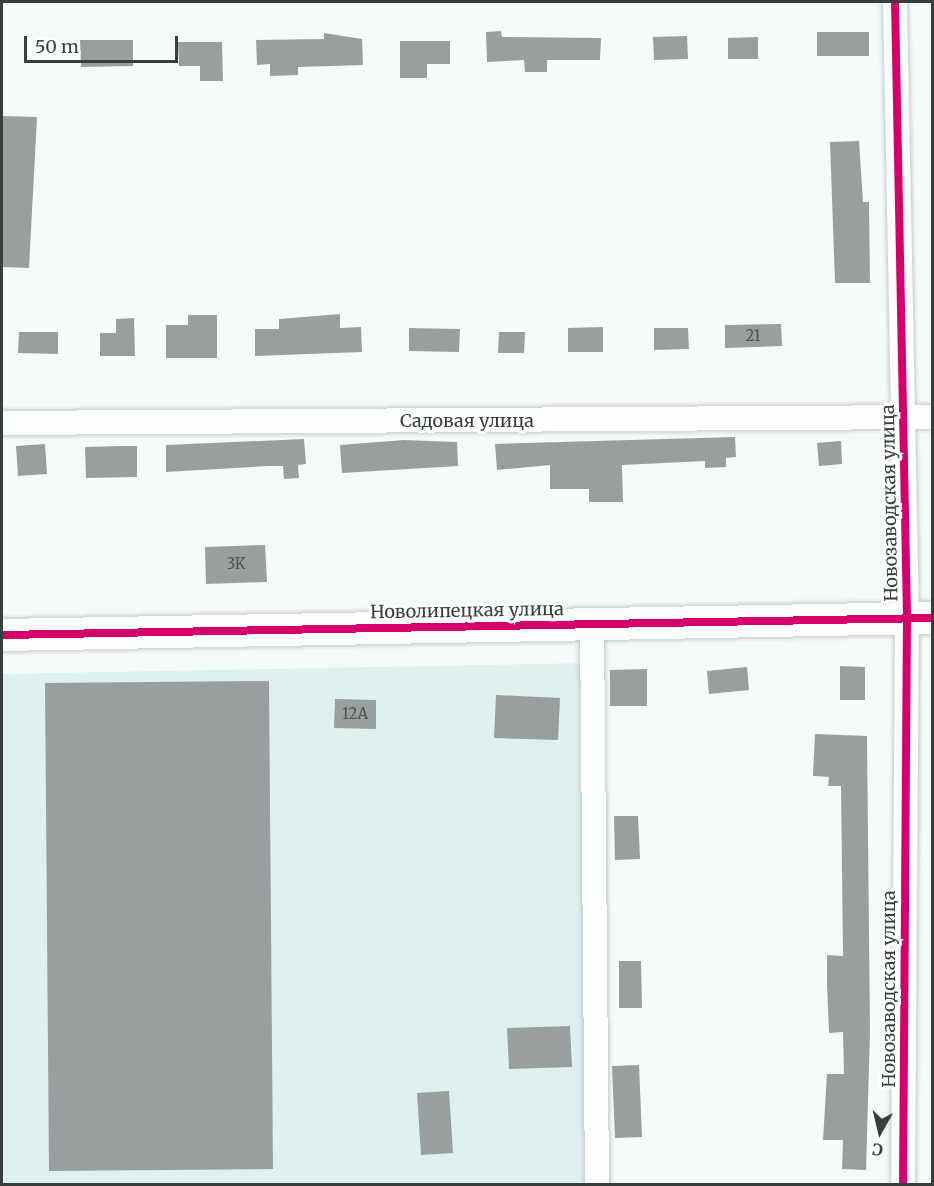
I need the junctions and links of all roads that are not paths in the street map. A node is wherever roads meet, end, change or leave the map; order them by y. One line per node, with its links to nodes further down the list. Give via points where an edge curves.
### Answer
1 (895, 2): 3 (street, Новозаводская улица)
2 (933, 417): 3 (street, Садовая улица)
3 (903, 418): 4 (street, Садовая улица); 5 (street, Новозаводская улица)
4 (2, 423)
5 (920, 617): 6 (street, Новолипецкая улица); 9 (street, Новозаводская улица)
6 (592, 623): 7 (street, Новолипецкая улица); 8 (street)
7 (2, 635)
8 (597, 1185)
9 (903, 1185)

